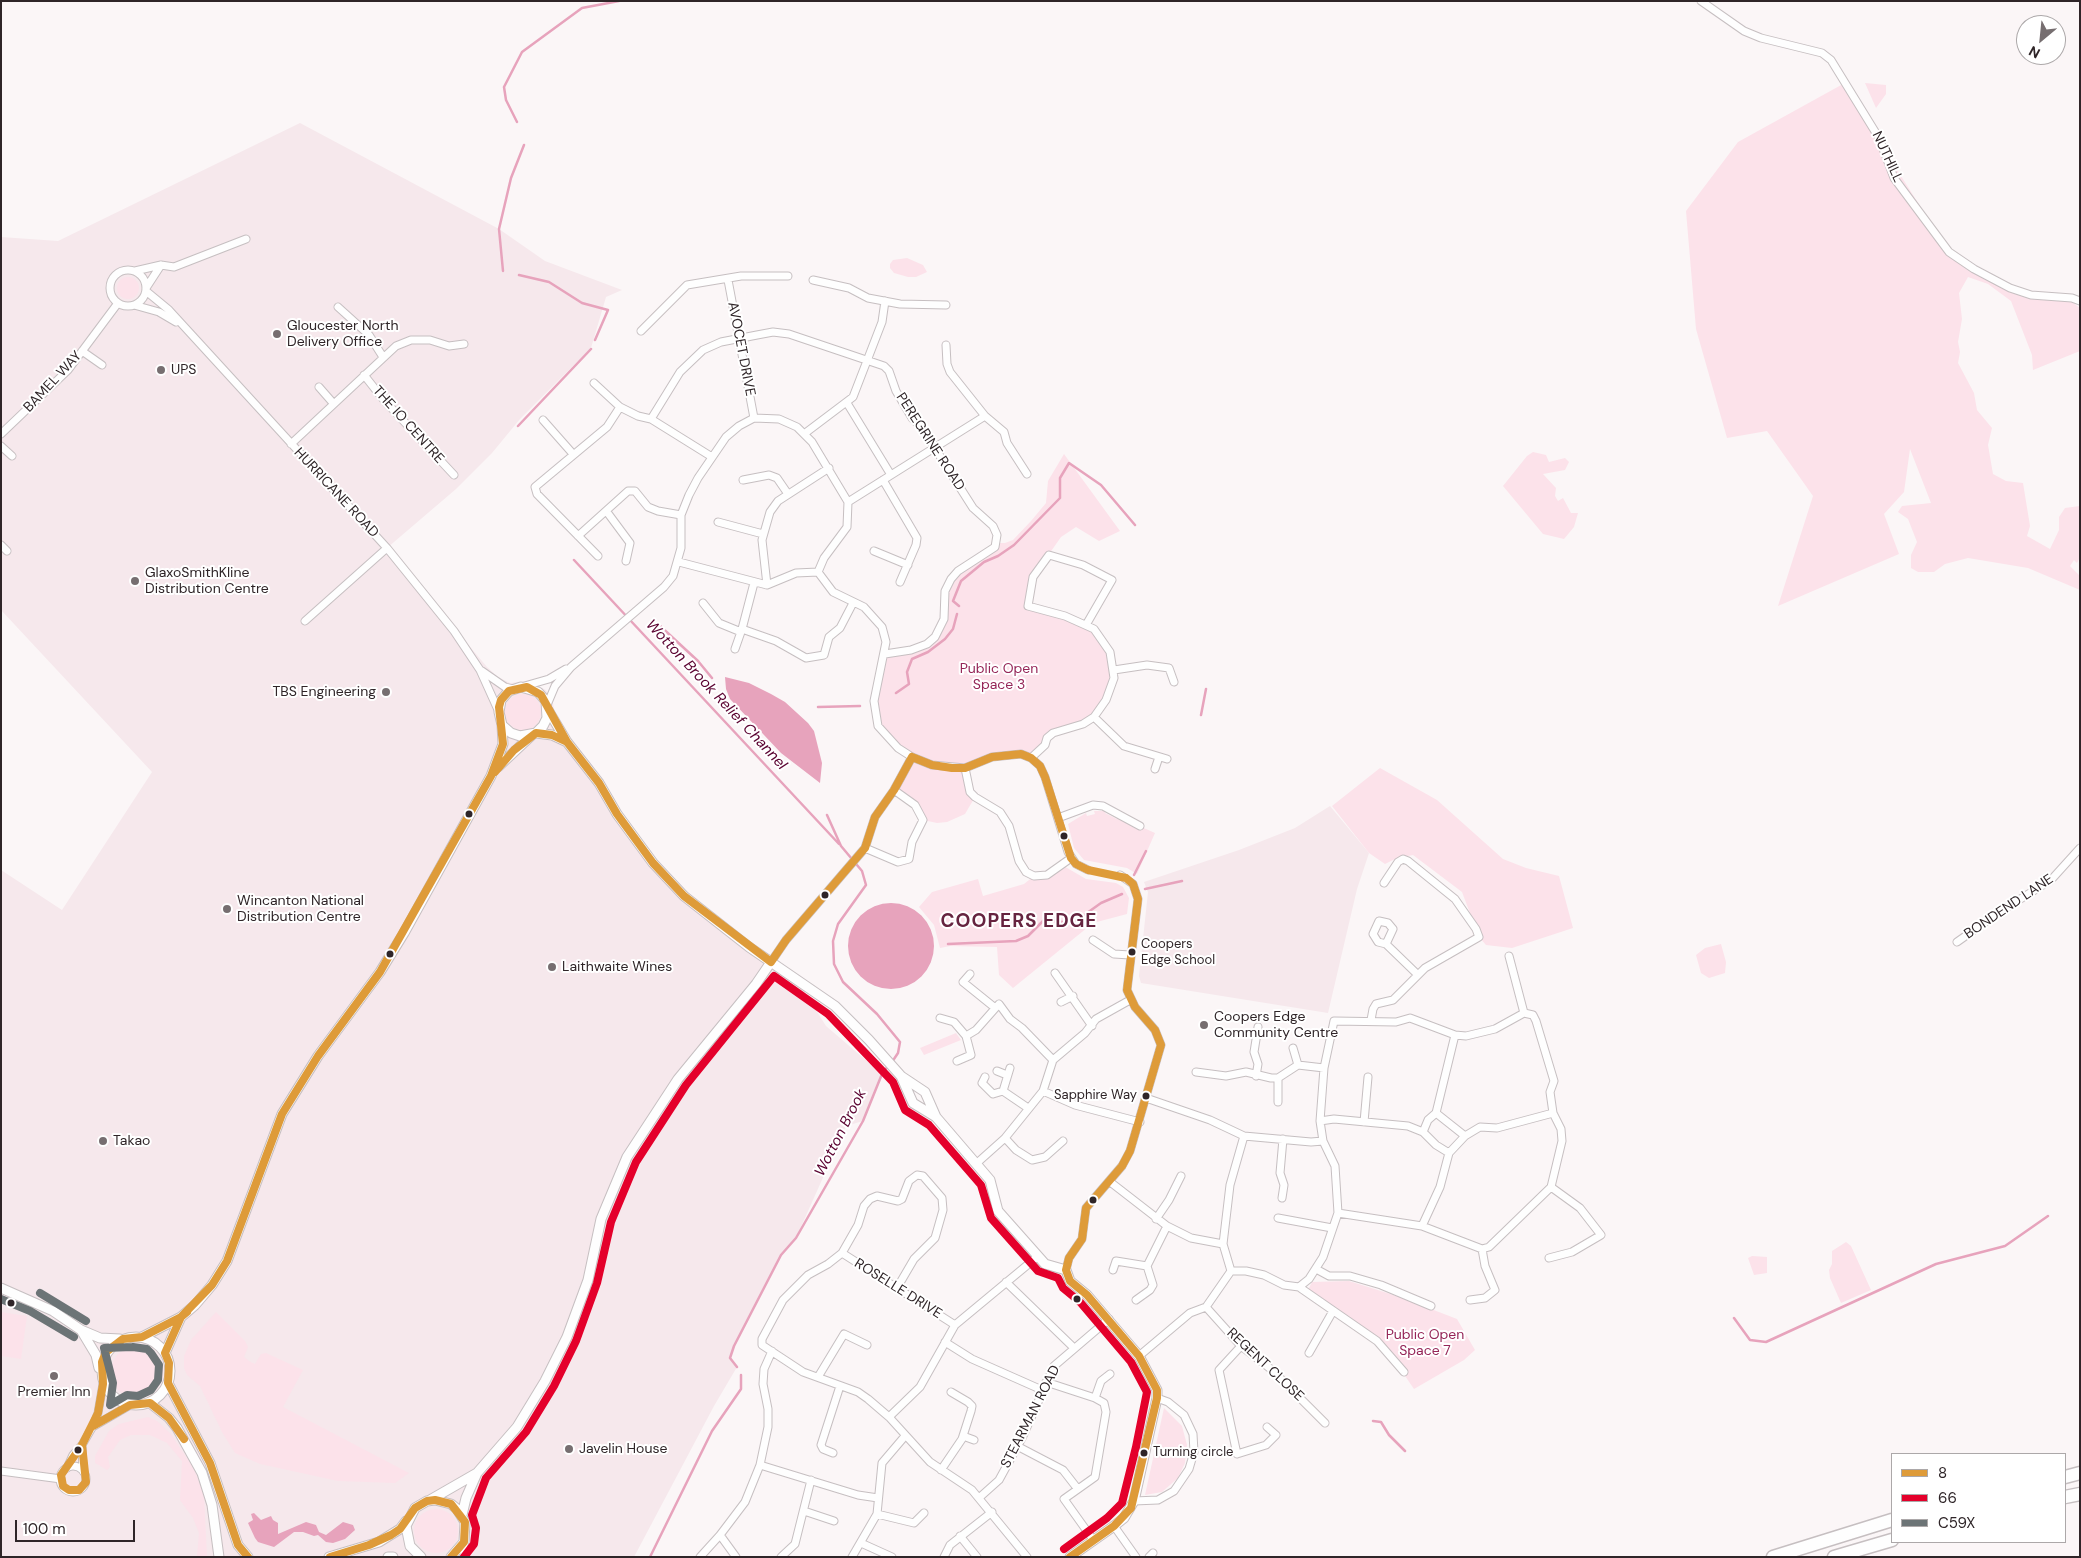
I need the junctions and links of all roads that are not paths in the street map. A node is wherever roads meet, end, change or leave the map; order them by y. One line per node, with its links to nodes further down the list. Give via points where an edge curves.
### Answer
1 (1701, 1): 10 (street, NUTHILL, via 1744,31 1822,53 1831,60 1879,138 1894,178 1949,252 2010,288 2031,295)
2 (246, 239): 3 (street, via 174,267)
3 (161, 265): 4 (street); 8 (street)
4 (135, 271): 8 (street, via 143,278); 11 (street, via 124,270 114,276 110,290)
5 (788, 276): 6 (street, via 741,276)
6 (728, 280): 16 (street, via 687,285); 17 (street, AVOCET DRIVE)
7 (813, 280): 9 (street)
8 (146, 289): 12 (street, via 142,300); 15 (street, HURRICANE ROAD)
9 (885, 301): 13 (street); 22 (street, via 882,322)
10 (2080, 301)
11 (118, 303): 12 (street); 20 (street, BAMEL WAY)
12 (134, 305): 15 (street, HURRICANE ROAD, via 159,312)
13 (946, 305)
14 (338, 307): 21 (street, via 369,336)
15 (181, 325): 36 (street, HURRICANE ROAD)
16 (642, 331)
17 (740, 339): 22 (street, PEREGRINE ROAD, via 773,332 789,334); 31 (street, AVOCET DRIVE); 32 (street, PEREGRINE ROAD, via 721,342 693,358 680,372)
18 (464, 344): 21 (street, via 449,346 430,340 411,340 396,346)
19 (946, 345): 30 (street, via 950,372)
20 (82, 351): 23 (street); 34 (street, BAMEL WAY, via 68,370)
21 (383, 357): 24 (street)
22 (868, 361): 27 (street, via 853,397); 38 (street, PEREGRINE ROAD, via 889,371 893,385 912,418)
23 (102, 365)
24 (364, 375): 28 (street); 44 (street, THE IO CENTRE)
25 (594, 384): 29 (street)
26 (319, 387): 28 (street)
27 (847, 402): 35 (street); 45 (street)
28 (333, 403): 36 (street)
29 (620, 407): 32 (street); 39 (street, via 607,427)
30 (985, 416): 38 (street); 43 (street, via 1004,432 1007,443)
31 (754, 418): 35 (street, via 779,419); 41 (street, via 726,437)
32 (651, 419): 41 (street)
33 (544, 420): 39 (street)
34 (1, 434)
35 (804, 434): 42 (street)
36 (290, 444): 56 (street, HURRICANE ROAD)
37 (1, 446): 40 (street)
38 (936, 448): 45 (street); 73 (street, PEREGRINE ROAD, via 973,508 993,526 998,535 997,543 951,578 945,591 944,619 935,637 911,650)
39 (573, 454): 54 (street, via 535,487 537,494)
40 (12, 456)
41 (712, 457): 51 (street, via 698,478)
42 (829, 468): 48 (street); 49 (street)
43 (1027, 474)
44 (454, 475)
45 (891, 475): 47 (street)
46 (743, 480): 48 (street, via 769,475 777,478)
47 (883, 480): 49 (street); 62 (street, via 917,538)
48 (788, 494): 53 (street, via 770,512)
49 (848, 502): 63 (street, via 847,527 824,558)
50 (607, 512): 51 (street, via 628,491 635,491 648,506); 54 (street); 60 (street, via 630,543)
51 (682, 516): 61 (street)
52 (718, 522): 53 (street)
53 (763, 534): 66 (street)
54 (578, 536): 59 (street)
55 (1, 545): 57 (street)
56 (386, 548): 69 (street); 75 (street, HURRICANE ROAD, via 454,631)
57 (7, 551)
58 (874, 551): 62 (street)
59 (598, 556)
60 (626, 561)
61 (678, 562): 65 (street); 74 (street, via 664,587)
62 (908, 565): 64 (street)
63 (818, 572): 66 (street, via 796,573); 67 (street, via 832,592)
64 (900, 582)
65 (754, 583): 66 (street); 71 (street)
66 (767, 585)
67 (853, 602): 71 (street, via 840,628 829,637 824,655 806,658 776,641); 73 (street, via 864,607 882,627)
68 (703, 603): 71 (street, via 719,623)
69 (304, 621)
70 (1086, 625): 70 (street, via 1028,606 1033,577 1049,555 1083,565 1112,580); 76 (street, via 1101,637 1110,652)
71 (742, 630): 72 (street)
72 (735, 649)
73 (885, 654): 85 (street, via 874,714 878,726 898,748)
74 (571, 667): 78 (street); 79 (street, via 555,686)
75 (480, 670): 78 (street, HURRICANE ROAD, via 505,687); 80 (street, HURRICANE ROAD)
76 (1114, 670): 77 (street, via 1147,665 1169,668); 81 (street, via 1112,687)
77 (1174, 682)
78 (517, 688): 79 (street, HURRICANE ROAD, via 538,692); 80 (street, via 504,697)
79 (547, 707): 83 (street, HURRICANE ROAD, via 546,721); 84 (street)
80 (499, 712): 82 (street, HURRICANE ROAD)
81 (1094, 717): 86 (street, via 1124,746); 87 (street, via 1083,724 1053,732)
82 (502, 725): 83 (street, via 516,735); 91 (street, HURRICANE ROAD, via 502,752)
83 (534, 734): 84 (street, via 552,735); 91 (street, HURRICANE ROAD, via 514,750)
84 (567, 742): 106 (street, via 617,814 684,896 749,948)
85 (912, 757): 89 (street, via 932,765); 92 (street)
86 (1159, 757): 88 (street); 90 (street)
87 (1031, 758): 89 (street, via 1021,754 992,757); 93 (street, via 1045,777)
88 (1167, 759)
89 (965, 768): 97 (street, via 970,792 995,808 1009,826 1012,843 1026,872 1034,876 1047,875)
90 (1155, 770)
91 (491, 776): 182 (street, HURRICANE ROAD, via 380,972 318,1056 282,1114 227,1261 212,1285)
92 (894, 790): 96 (street, via 874,817); 96 (street, via 915,805 923,820 912,842 909,859 898,862)
93 (1058, 818): 94 (street, via 1093,805 1103,806); 97 (street)
94 (1140, 826)
95 (2080, 848): 102 (street, BONDEND LANE, via 2051,880)
96 (863, 851): 106 (street, via 786,940)
97 (1071, 858): 98 (street)
98 (1088, 870)
99 (1120, 875): 104 (street, via 1133,884 1138,898)
100 (1384, 883): 109 (street, via 1398,862 1408,861 1455,899 1479,937)
101 (1093, 940): 104 (street, via 1114,954)
102 (1957, 942)
103 (1386, 944): 109 (street)
104 (1130, 955): 111 (street, via 1127,985)
105 (1508, 956): 114 (street)
106 (772, 962): 128 (street, via 835,1006); 225 (street, via 678,1079 628,1156 601,1219 588,1280 567,1337 517,1427)
107 (1055, 973): 110 (street)
108 (970, 974): 113 (street, via 963,982)
109 (1417, 974): 116 (street, via 1393,1000 1376,1004)
110 (1073, 996): 112 (street); 117 (street)
111 (1130, 1000): 117 (street, via 1096,1019); 135 (street, via 1160,1040)
112 (1061, 1002)
113 (994, 1007): 120 (street, via 976,1030); 122 (street, via 999,1004 1010,1020)
114 (1524, 1013): 119 (street, via 1484,1032); 138 (street, via 1534,1017 1554,1081 1550,1092)
115 (940, 1018): 120 (street, via 954,1022)
116 (1371, 1020): 119 (street, via 1396,1022 1410,1018); 125 (street, via 1364,1023 1334,1021)
117 (1092, 1026): 122 (street)
118 (1258, 1026): 129 (street, via 1254,1052 1258,1064)
119 (1455, 1035): 139 (street)
120 (966, 1036): 123 (street, via 972,1055)
121 (1293, 1048): 124 (street)
122 (1053, 1060): 134 (street)
123 (957, 1061)
124 (1298, 1065): 125 (street); 132 (street)
125 (1324, 1068): 141 (street)
126 (997, 1071): 133 (street, via 1008,1072)
127 (1196, 1072): 129 (street, via 1226,1076 1246,1072)
128 (899, 1074): 140 (street, via 913,1103); 140 (street, via 925,1092)
129 (1256, 1076): 132 (street)
130 (985, 1077): 133 (street, via 982,1083 994,1094)
131 (1368, 1077): 143 (street)
132 (1278, 1078): 136 (street)
133 (1003, 1091): 137 (street)
134 (1043, 1091): 137 (street); 142 (street, via 1075,1105)
135 (1146, 1098): 142 (street); 145 (street, via 1210,1120)
136 (1278, 1102)
137 (1028, 1108): 147 (street)
138 (1553, 1113): 146 (street, via 1497,1128 1480,1127); 155 (street, via 1561,1129 1562,1141)
139 (1436, 1114): 144 (street, via 1428,1120); 146 (street)
140 (936, 1118): 152 (street)
141 (1320, 1121): 143 (street); 150 (street)
142 (1140, 1122): 154 (street, via 1130,1151)
143 (1364, 1122): 144 (street, via 1408,1126)
144 (1424, 1132): 151 (street)
145 (1244, 1136): 148 (street); 163 (street, via 1230,1185)
146 (1466, 1136): 151 (street)
147 (1005, 1138): 149 (street, via 1032,1160 1045,1157); 152 (street)
148 (1283, 1139): 150 (street); 156 (street)
149 (1063, 1141)
150 (1323, 1141): 157 (street, via 1335,1166)
151 (1449, 1153): 161 (street, via 1440,1187)
152 (977, 1163): 166 (street, via 990,1180 998,1211)
153 (1180, 1176): 159 (street)
154 (1109, 1181): 159 (street); 170 (street, via 1086,1208 1082,1240 1069,1258)
155 (1552, 1187): 164 (street); 167 (street, via 1580,1208 1601,1235 1572,1252)
156 (1282, 1198)
157 (1338, 1213): 161 (street); 162 (street)
158 (1278, 1218): 162 (street)
159 (1156, 1219): 160 (street)
160 (1167, 1226): 163 (street, via 1191,1238); 168 (street)
161 (1422, 1226): 164 (street)
162 (1332, 1228): 169 (street)
163 (1223, 1244): 172 (street)
164 (1482, 1250): 178 (street, via 1494,1290 1485,1298)
165 (842, 1253): 175 (street, ROSELLE DRIVE); 175 (street, via 858,1225 864,1206 870,1200 880,1197 898,1201 902,1199 909,1180 917,1175 923,1176 944,1203 935,1238 914,1259); 192 (street, via 808,1275 783,1300 762,1339 762,1345)
166 (1037, 1257): 170 (street, via 1052,1267); 173 (street)
167 (1548, 1258)
168 (1147, 1266): 171 (street, via 1114,1258); 177 (street, via 1153,1284)
169 (1316, 1269): 176 (street); 179 (street, via 1329,1276 1350,1276 1381,1285)
170 (1066, 1270): 183 (street, via 1070,1281 1088,1295)
171 (1113, 1270)
172 (1231, 1272): 176 (street, via 1264,1275); 180 (street)
173 (1006, 1282): 184 (street); 191 (street)
174 (1, 1288): 185 (street, via 53,1311)
175 (897, 1288): 184 (street, ROSELLE DRIVE)
176 (1299, 1288): 181 (street)
177 (1136, 1300)
178 (1470, 1300)
179 (1431, 1306)
180 (1206, 1307): 190 (street, REGENT CLOSE); 195 (street, via 1190,1313)
181 (1333, 1311): 194 (street); 196 (street, via 1377,1341)
182 (181, 1317): 186 (street, HURRICANE ROAD); 193 (street, HURRICANE ROAD)
183 (1108, 1319): 191 (street, STEARMAN ROAD); 195 (street)
184 (955, 1325): 188 (street)
185 (81, 1330): 187 (street, via 100,1338); 197 (street, via 96,1355)
186 (142, 1337): 187 (street); 193 (street)
187 (123, 1339): 197 (street, via 106,1352)
188 (945, 1342): 204 (street, via 972,1359); 210 (street, via 920,1387)
189 (867, 1345): 199 (street, via 844,1334)
190 (1241, 1346): 211 (street, REGENT CLOSE, via 1272,1370); 213 (street, via 1219,1370 1237,1454 1266,1445 1276,1436)
191 (1074, 1348): 200 (street, STEARMAN ROAD, via 1054,1366)
192 (772, 1351): 199 (street, via 803,1372); 220 (street, via 762,1384 768,1427)
193 (165, 1353): 201 (street, via 170,1368)
194 (1309, 1353)
195 (1139, 1356): 207 (street, via 1157,1390)
196 (1404, 1372)
197 (101, 1373): 202 (street)
198 (1110, 1374): 206 (street, via 1101,1381)
199 (818, 1377): 203 (street)
200 (1046, 1382): 204 (street, STEARMAN ROAD); 206 (street)
201 (168, 1383): 208 (street); 253 (street, via 210,1463 238,1545)
202 (103, 1384): 209 (street, via 119,1402); 212 (street)
203 (840, 1386): 210 (street, via 868,1399); 219 (street, via 821,1445)
204 (1042, 1390): 218 (street, STEARMAN ROAD)
205 (951, 1392): 215 (street, via 972,1406)
206 (1095, 1398): 230 (street, via 1104,1403 1106,1412 1095,1476)
207 (1157, 1398): 236 (street); 236 (street, via 1184,1415 1192,1429 1194,1452 1189,1469 1174,1491 1158,1500)
208 (150, 1403): 209 (street); 252 (street, via 173,1423 202,1473 212,1505)
209 (130, 1406): 212 (street)
210 (889, 1417): 214 (street)
211 (1325, 1423)
212 (94, 1426): 217 (street)
213 (1267, 1427)
214 (905, 1436): 222 (street); 234 (street, via 882,1463)
215 (963, 1436): 216 (street); 222 (street)
216 (974, 1440)
217 (82, 1445): 221 (street); 224 (street)
218 (1017, 1446): 230 (street, via 1063,1470); 232 (street, STEARMAN ROAD, via 999,1480)
219 (833, 1452)
220 (760, 1465): 229 (street); 246 (street, via 745,1502)
221 (67, 1468): 224 (street, via 78,1467); 228 (street)
222 (941, 1470): 232 (street)
223 (1, 1471): 228 (street)
224 (84, 1471): 228 (street, via 86,1482 76,1491 65,1488)
225 (477, 1472): 235 (street); 242 (street)
226 (2080, 1473): 227 (highway)
227 (2066, 1477)
228 (61, 1479)
229 (811, 1480): 234 (street); 237 (street)
230 (1077, 1488): 249 (street, via 1064,1499)
231 (2080, 1494): 233 (highway)
232 (980, 1497): 238 (street)
233 (2066, 1497)
234 (878, 1498): 241 (street)
235 (427, 1501): 239 (street); 242 (street, via 443,1501)
236 (1134, 1501): 245 (street, via 1124,1518)
237 (804, 1511): 243 (street); 262 (street, via 795,1544)
238 (992, 1512): 247 (street); 267 (street)
239 (411, 1513): 254 (street, via 400,1530 391,1536); 257 (street, via 406,1526 407,1540)
240 (924, 1513): 241 (street, via 914,1523)
241 (877, 1514): 251 (street)
242 (462, 1515): 250 (street, via 466,1528)
243 (834, 1520)
244 (1891, 1520): 270 (highway)
245 (1114, 1526): 249 (street); 269 (street)
246 (720, 1535): 260 (street); 261 (street)
247 (960, 1536): 265 (street, via 950,1544); 266 (street)
248 (1891, 1540): 271 (highway)
249 (1094, 1541): 268 (street)
250 (464, 1542): 258 (street); 259 (street)
251 (861, 1543): 263 (street); 264 (street)
252 (219, 1557)
253 (248, 1557)
254 (329, 1557)
255 (388, 1557): 256 (street)
256 (393, 1557)
257 (421, 1557)
258 (451, 1557)
259 (464, 1557)
260 (700, 1557)
261 (736, 1557)
262 (781, 1557)
263 (852, 1557)
264 (892, 1557)
265 (944, 1557)
266 (976, 1557)
267 (1027, 1557)
268 (1070, 1557)
269 (1136, 1557)
270 (1773, 1557)
271 (1834, 1557)

